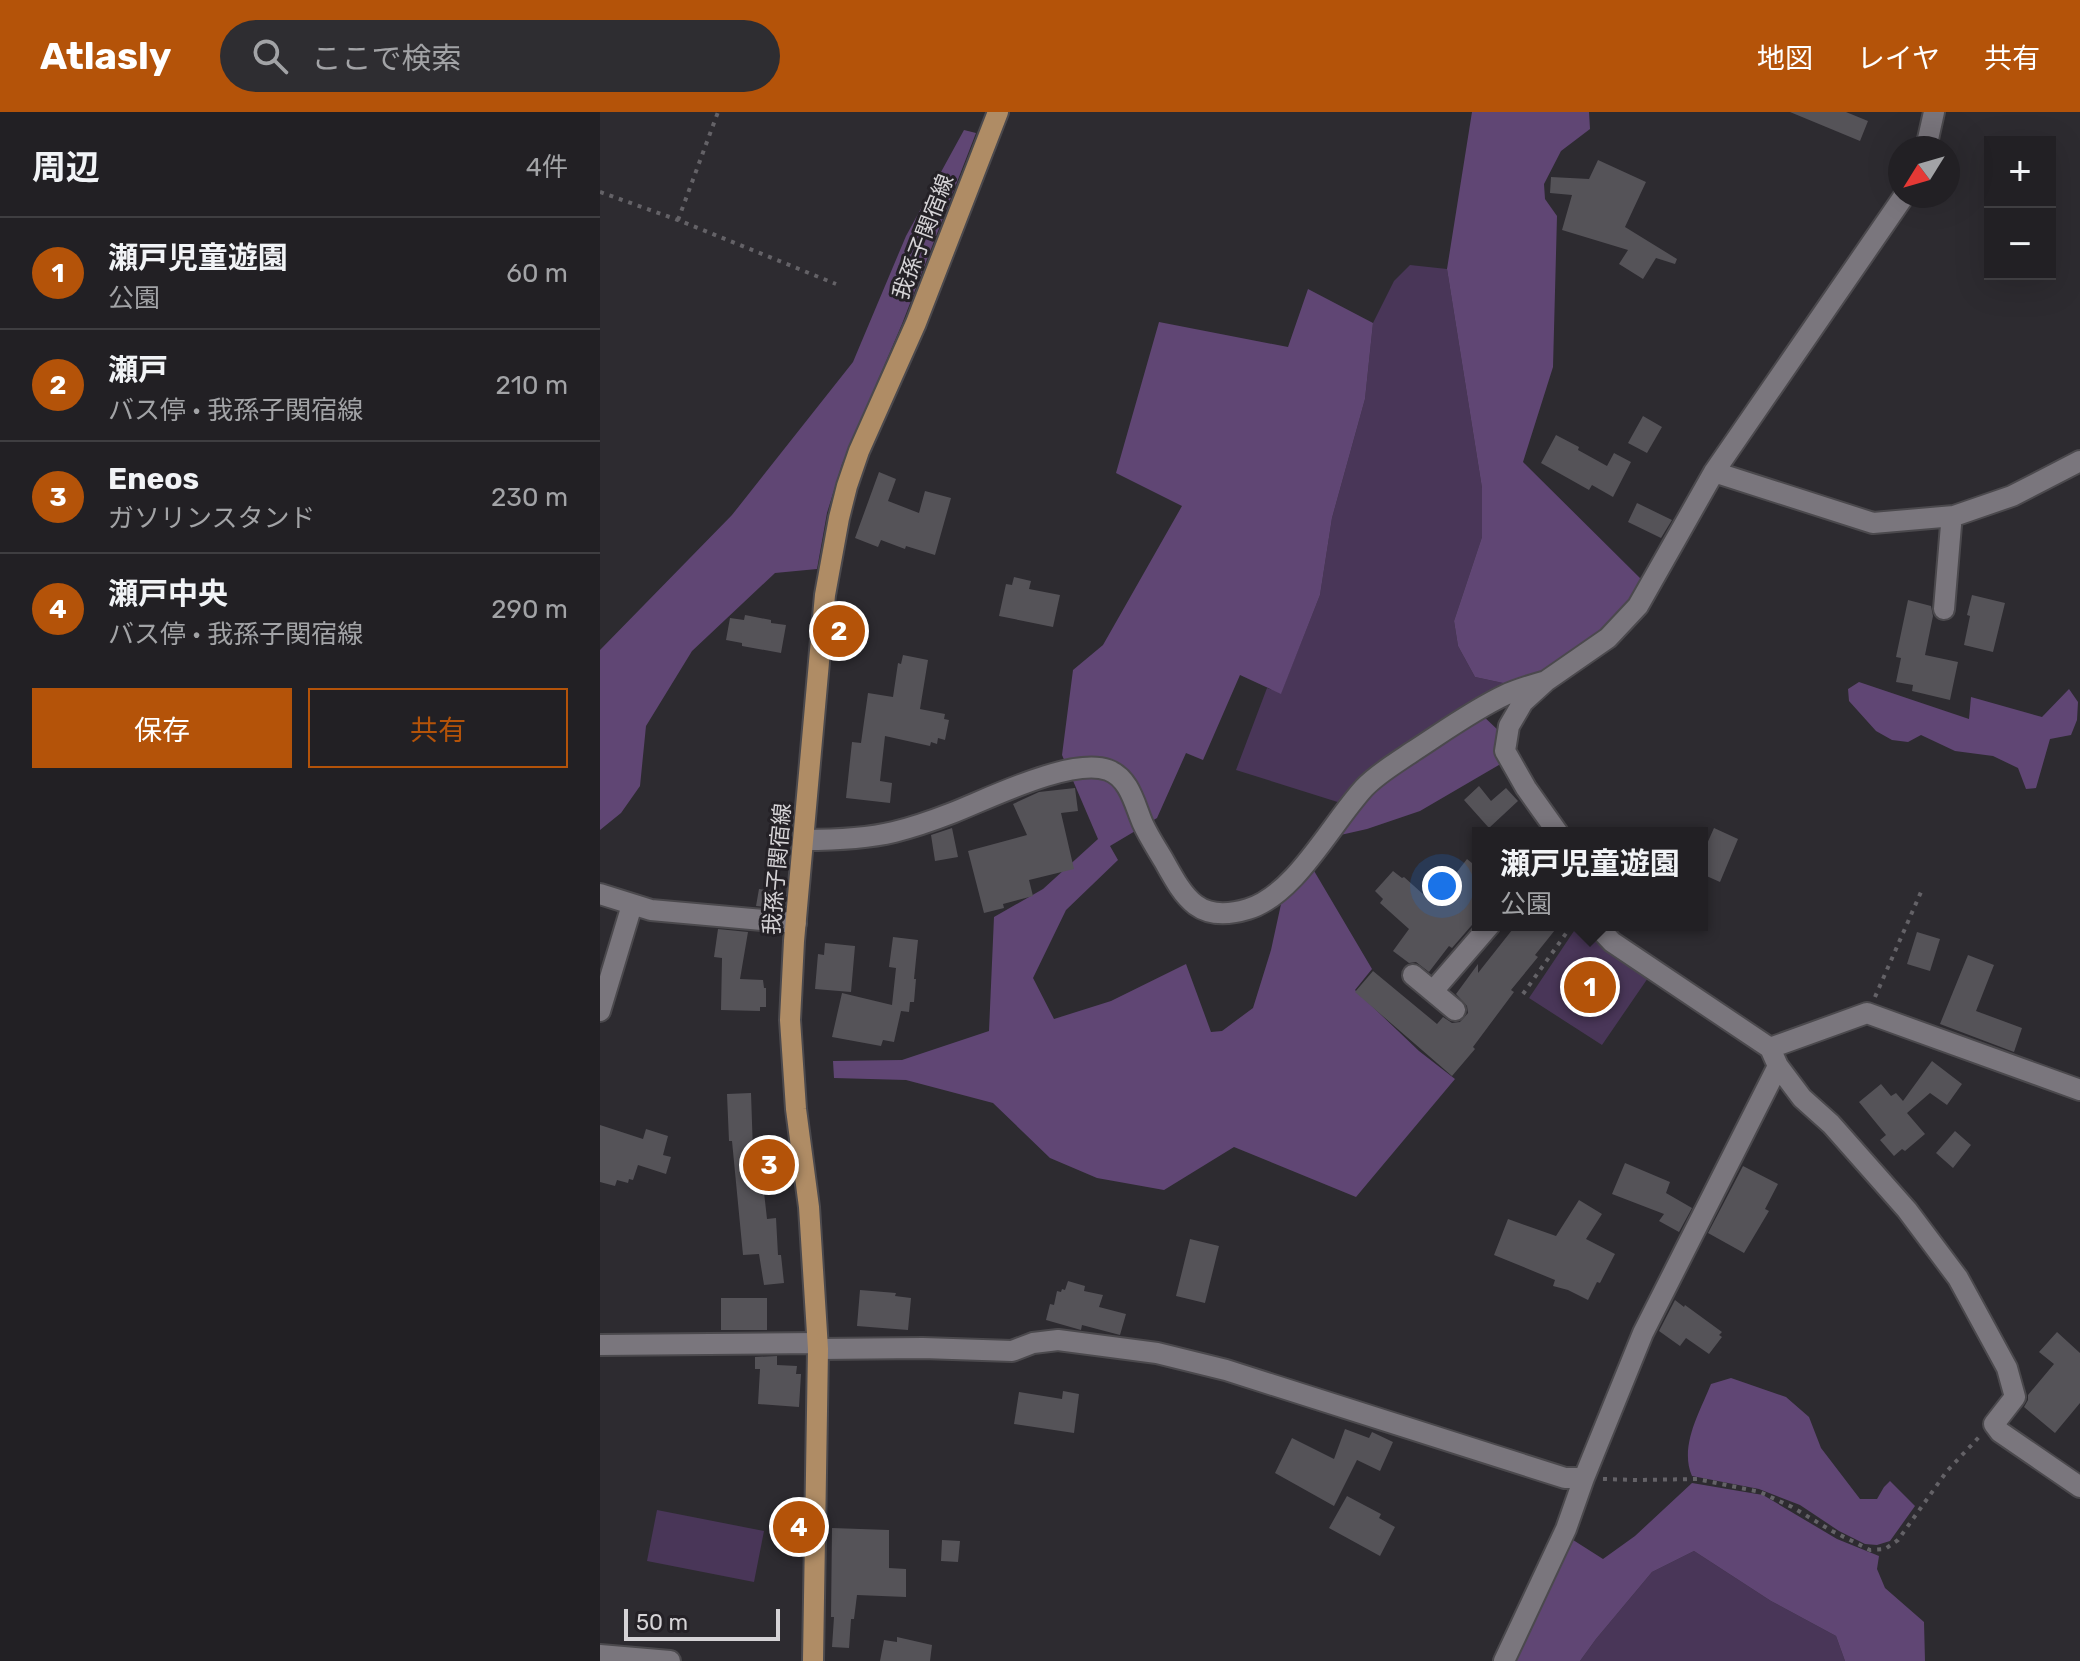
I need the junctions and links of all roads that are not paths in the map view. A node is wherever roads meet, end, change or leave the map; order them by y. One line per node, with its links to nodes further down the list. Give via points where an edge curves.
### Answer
1 (998, 112): 11 (main road, 我孫子関宿線, via 844,497 825,595)
2 (1934, 112): 3 (street)
3 (1929, 136)
4 (1896, 208): 6 (street)
5 (2080, 461): 7 (street, via 2012,496)
6 (1714, 472): 7 (street, via 1873,523); 9 (street, via 1638,606 1608,638)
7 (1946, 517): 8 (street, via 1951,525)
8 (1944, 609)
9 (1546, 681): 10 (street, via 1523,702 1509,726 1505,751); 11 (street, via 1506,694 1384,771 1365,787 1291,881 1268,902 1246,910 1218,914 1202,910 1182,894 1130,792 1108,770 1082,767 1026,783 894,832)
10 (1554, 827)
11 (804, 840): 14 (main road, 我孫子関宿線)
12 (600, 894): 13 (street)
13 (632, 905): 14 (street); 20 (street)
14 (796, 923): 24 (main road, 我孫子関宿線, via 790,1020)
15 (1485, 931): 18 (street)
16 (1602, 931): 21 (street)
17 (1413, 975): 18 (street)
18 (1433, 991): 19 (street)
19 (1455, 1010)
20 (600, 1011)
21 (1774, 1057): 22 (street, via 1867,1013); 25 (street, via 1643,1333); 26 (street, via 1802,1098 1907,1210 1958,1278 2007,1368 2015,1397 1994,1424)
22 (2080, 1090)
23 (600, 1345): 24 (street)
24 (818, 1346): 25 (street, via 1012,1351 1058,1340 1157,1353 1565,1478); 29 (main road, 我孫子関宿線)
25 (1584, 1478): 30 (street)
26 (2080, 1487)
27 (600, 1655): 28 (street)
28 (670, 1661)
29 (813, 1661)
30 (1504, 1661)

